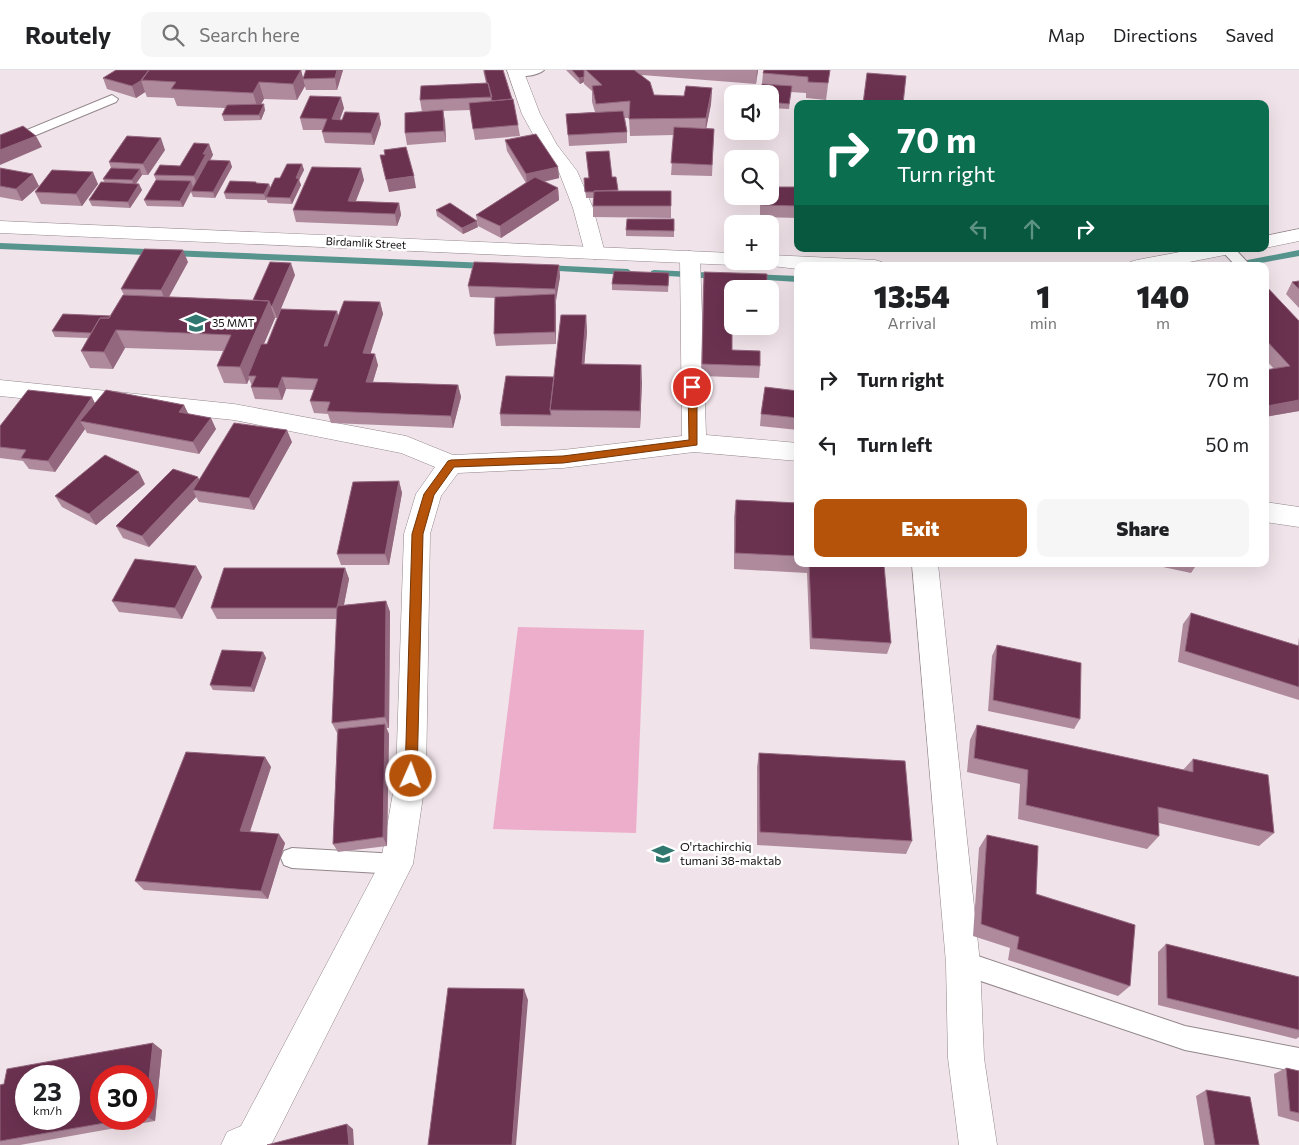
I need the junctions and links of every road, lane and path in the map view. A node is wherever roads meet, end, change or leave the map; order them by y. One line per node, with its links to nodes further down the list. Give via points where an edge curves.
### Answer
1 (538, 70): 2 (lane)
2 (515, 71): 10 (street, via 549,147 568,170 583,208)
3 (112, 99): 4 (lane)
4 (0, 146)
5 (0, 227): 10 (street, Birdamlik Street)
6 (1299, 235): 7 (street)
7 (1269, 241)
8 (1212, 252): 15 (street)
9 (1231, 252): 16 (lane)
10 (595, 253): 11 (street, Birdamlik Street)
11 (690, 256): 12 (street, Birdamlik Street); 18 (street)
12 (724, 258)
13 (779, 261): 14 (street)
14 (794, 262)
15 (1158, 262)
16 (1240, 262)
17 (0, 388): 20 (street, via 234,412 406,445)
18 (694, 443): 19 (street); 20 (street, via 563,459)
19 (794, 452)
20 (451, 464): 25 (street, via 429,494 417,534 411,776)
21 (1269, 512): 22 (street)
22 (1299, 516)
23 (925, 567): 26 (street)
24 (292, 858): 25 (lane)
25 (397, 864): 28 (street, via 253,1141)
26 (963, 963): 27 (lane, via 1185,1038); 29 (street, via 966,1058)
27 (1299, 1060)
28 (240, 1145)
29 (978, 1145)

